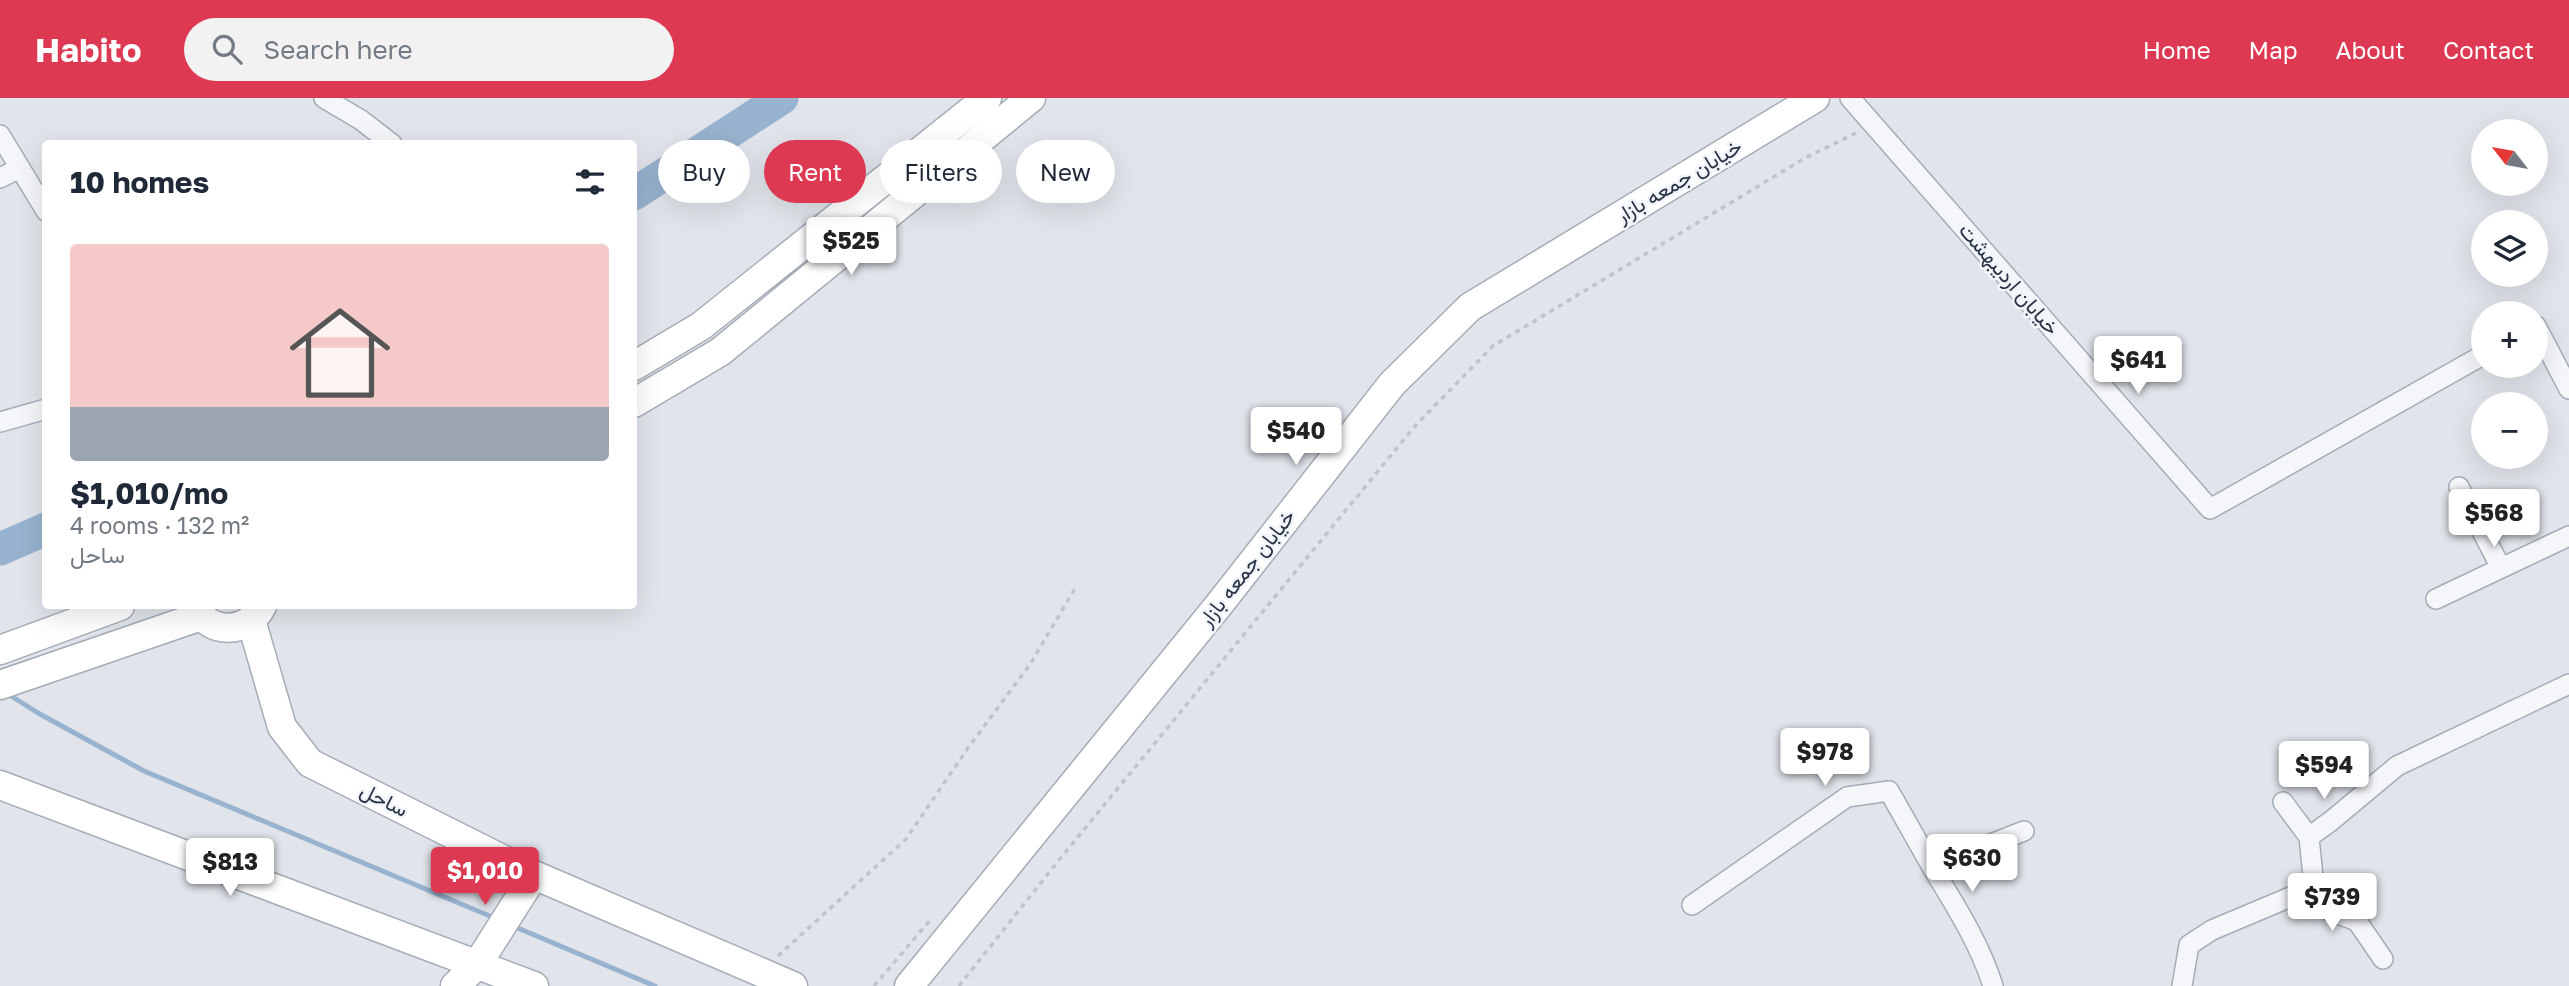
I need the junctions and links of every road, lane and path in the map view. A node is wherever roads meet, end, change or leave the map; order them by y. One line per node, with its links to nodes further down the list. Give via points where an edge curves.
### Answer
1 (324, 98): 8 (street)
2 (987, 98): 14 (main road, via 701,326)
3 (1031, 98): 16 (main road, via 720,352)
4 (1815, 98): 44 (main road, خیابان جمعه بازار, via 1470,307 1392,384)
5 (1850, 98): 6 (street, خیابان اردیبهشت)
6 (1874, 125): 13 (street, خیابان اردیبهشت, via 2210,509); 45 (path, via 1805,158 1493,346 1415,426)
7 (0, 135): 9 (street)
8 (387, 140)
9 (20, 168): 10 (street); 11 (street)
10 (0, 177)
11 (42, 204)
12 (2548, 349): 15 (street)
13 (2471, 362)
14 (637, 364)
15 (2569, 389)
16 (637, 401)
17 (42, 410): 18 (street)
18 (0, 422)
19 (2459, 487): 21 (street)
20 (2569, 536): 21 (street)
21 (2501, 568): 23 (street)
22 (1077, 585): 40 (path, via 1031,663 906,839)
23 (2436, 598)
24 (112, 609): 27 (main road)
25 (198, 611): 26 (main road, via 223,628 243,625); 29 (main road)
26 (257, 613): 35 (main road, ساحل, via 282,727 310,763)
27 (10, 647)
28 (2569, 684): 33 (street, via 2397,766)
29 (0, 685)
30 (0, 785): 39 (main road)
31 (2283, 802): 33 (street)
32 (2024, 831): 34 (street)
33 (2309, 837): 36 (street)
34 (1933, 867): 37 (street, via 1889,791 1847,797); 46 (street)
35 (534, 875): 39 (main road); 40 (main road, ساحل)
36 (2314, 887): 38 (street, via 2330,911 2357,921); 47 (street, via 2212,930 2189,945)
37 (1692, 905)
38 (2383, 959)
39 (477, 965): 41 (main road); 42 (main road)
40 (761, 972): 43 (main road, ساحل)
41 (455, 986)
42 (534, 986)
43 (793, 986)
44 (909, 986)
45 (959, 986)
46 (1993, 986)
47 (2182, 986)

